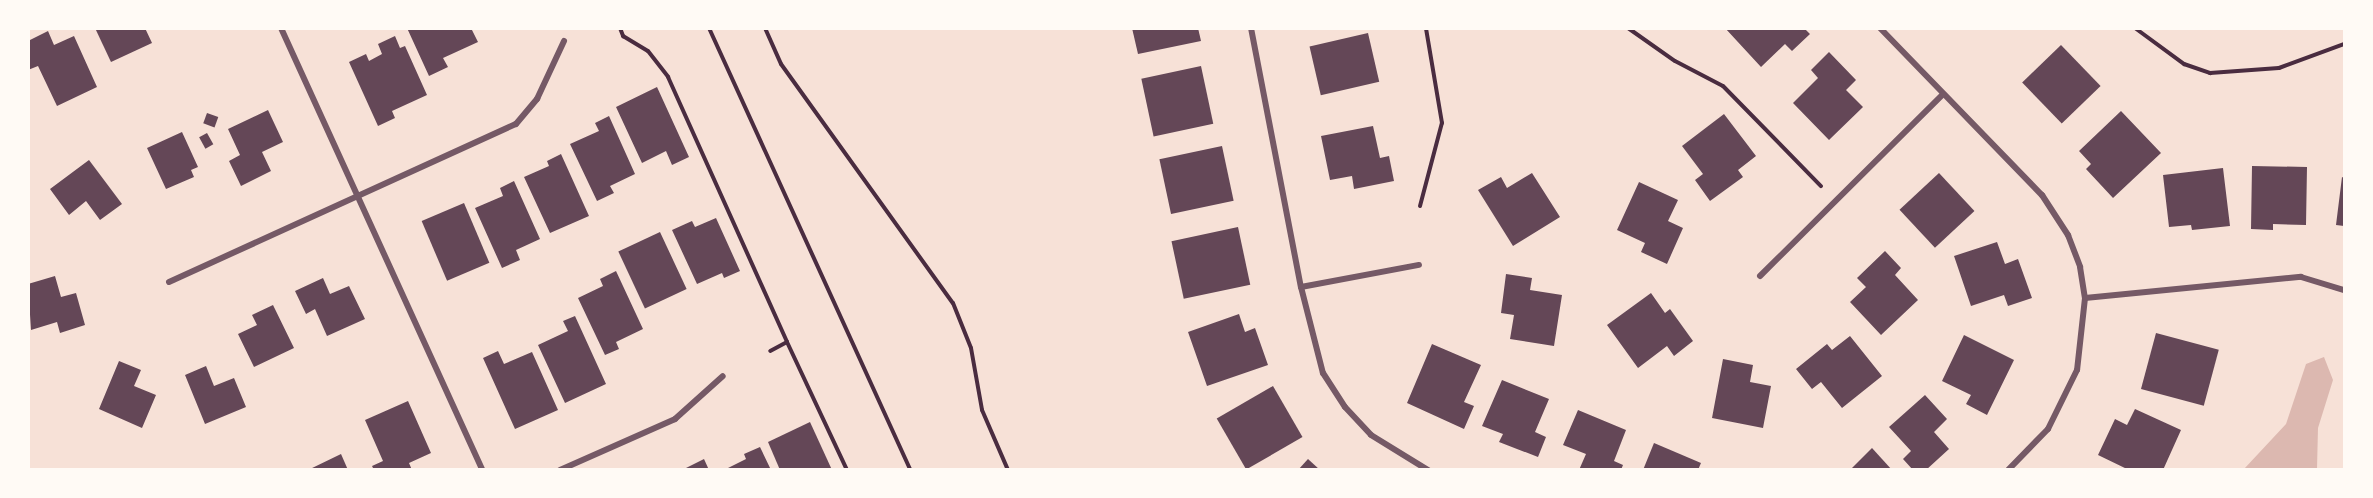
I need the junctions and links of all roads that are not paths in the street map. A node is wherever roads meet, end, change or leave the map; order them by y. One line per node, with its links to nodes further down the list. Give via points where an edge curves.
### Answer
1 (281, 28): 6 (street)
2 (1251, 28): 10 (street)
3 (1880, 28): 5 (street)
4 (564, 41): 6 (street, via 537,99 516,124)
5 (1943, 94): 8 (street); 12 (street, via 2056,213 2080,267)
6 (357, 196): 9 (street); 14 (street)
7 (1419, 265): 10 (street)
8 (1760, 276)
9 (169, 282)
10 (1301, 287): 16 (street, via 1323,373 1345,407 1371,435)
11 (2344, 290): 12 (street, via 2301,277)
12 (2085, 298): 17 (street, via 2077,370 2065,402 2048,429)
13 (723, 376): 15 (street, via 675,419)
14 (482, 470)
15 (560, 470)
16 (1428, 470)
17 (2008, 470)

